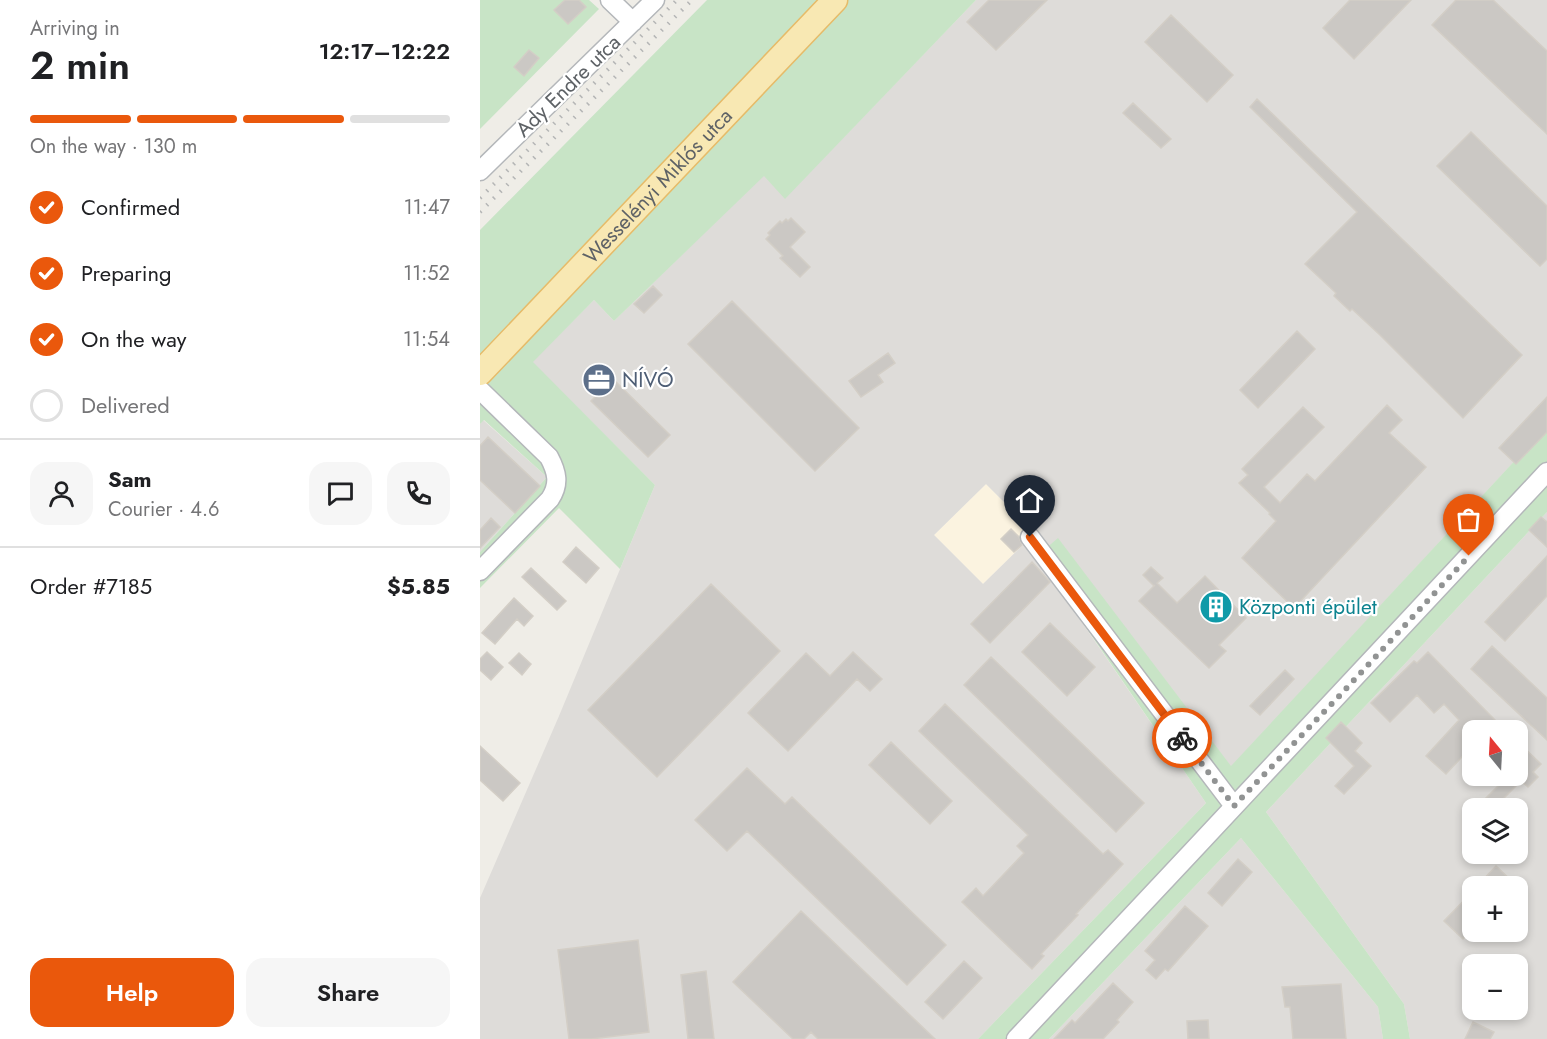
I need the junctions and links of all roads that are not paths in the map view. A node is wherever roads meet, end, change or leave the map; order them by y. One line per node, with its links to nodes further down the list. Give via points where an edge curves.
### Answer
1 (610, 0): 4 (street)
2 (655, 0): 4 (street, Ady Endre utca)
3 (835, 0): 6 (main road, Wesselényi Miklós utca)
4 (633, 22): 5 (street, Ady Endre utca)
5 (480, 171)
6 (480, 373)
7 (480, 390): 10 (street, via 549,457 557,485 550,499)
8 (1547, 472): 11 (street)
9 (1030, 537): 11 (street)
10 (480, 571)
11 (1234, 806): 12 (street)
12 (1016, 1039)

